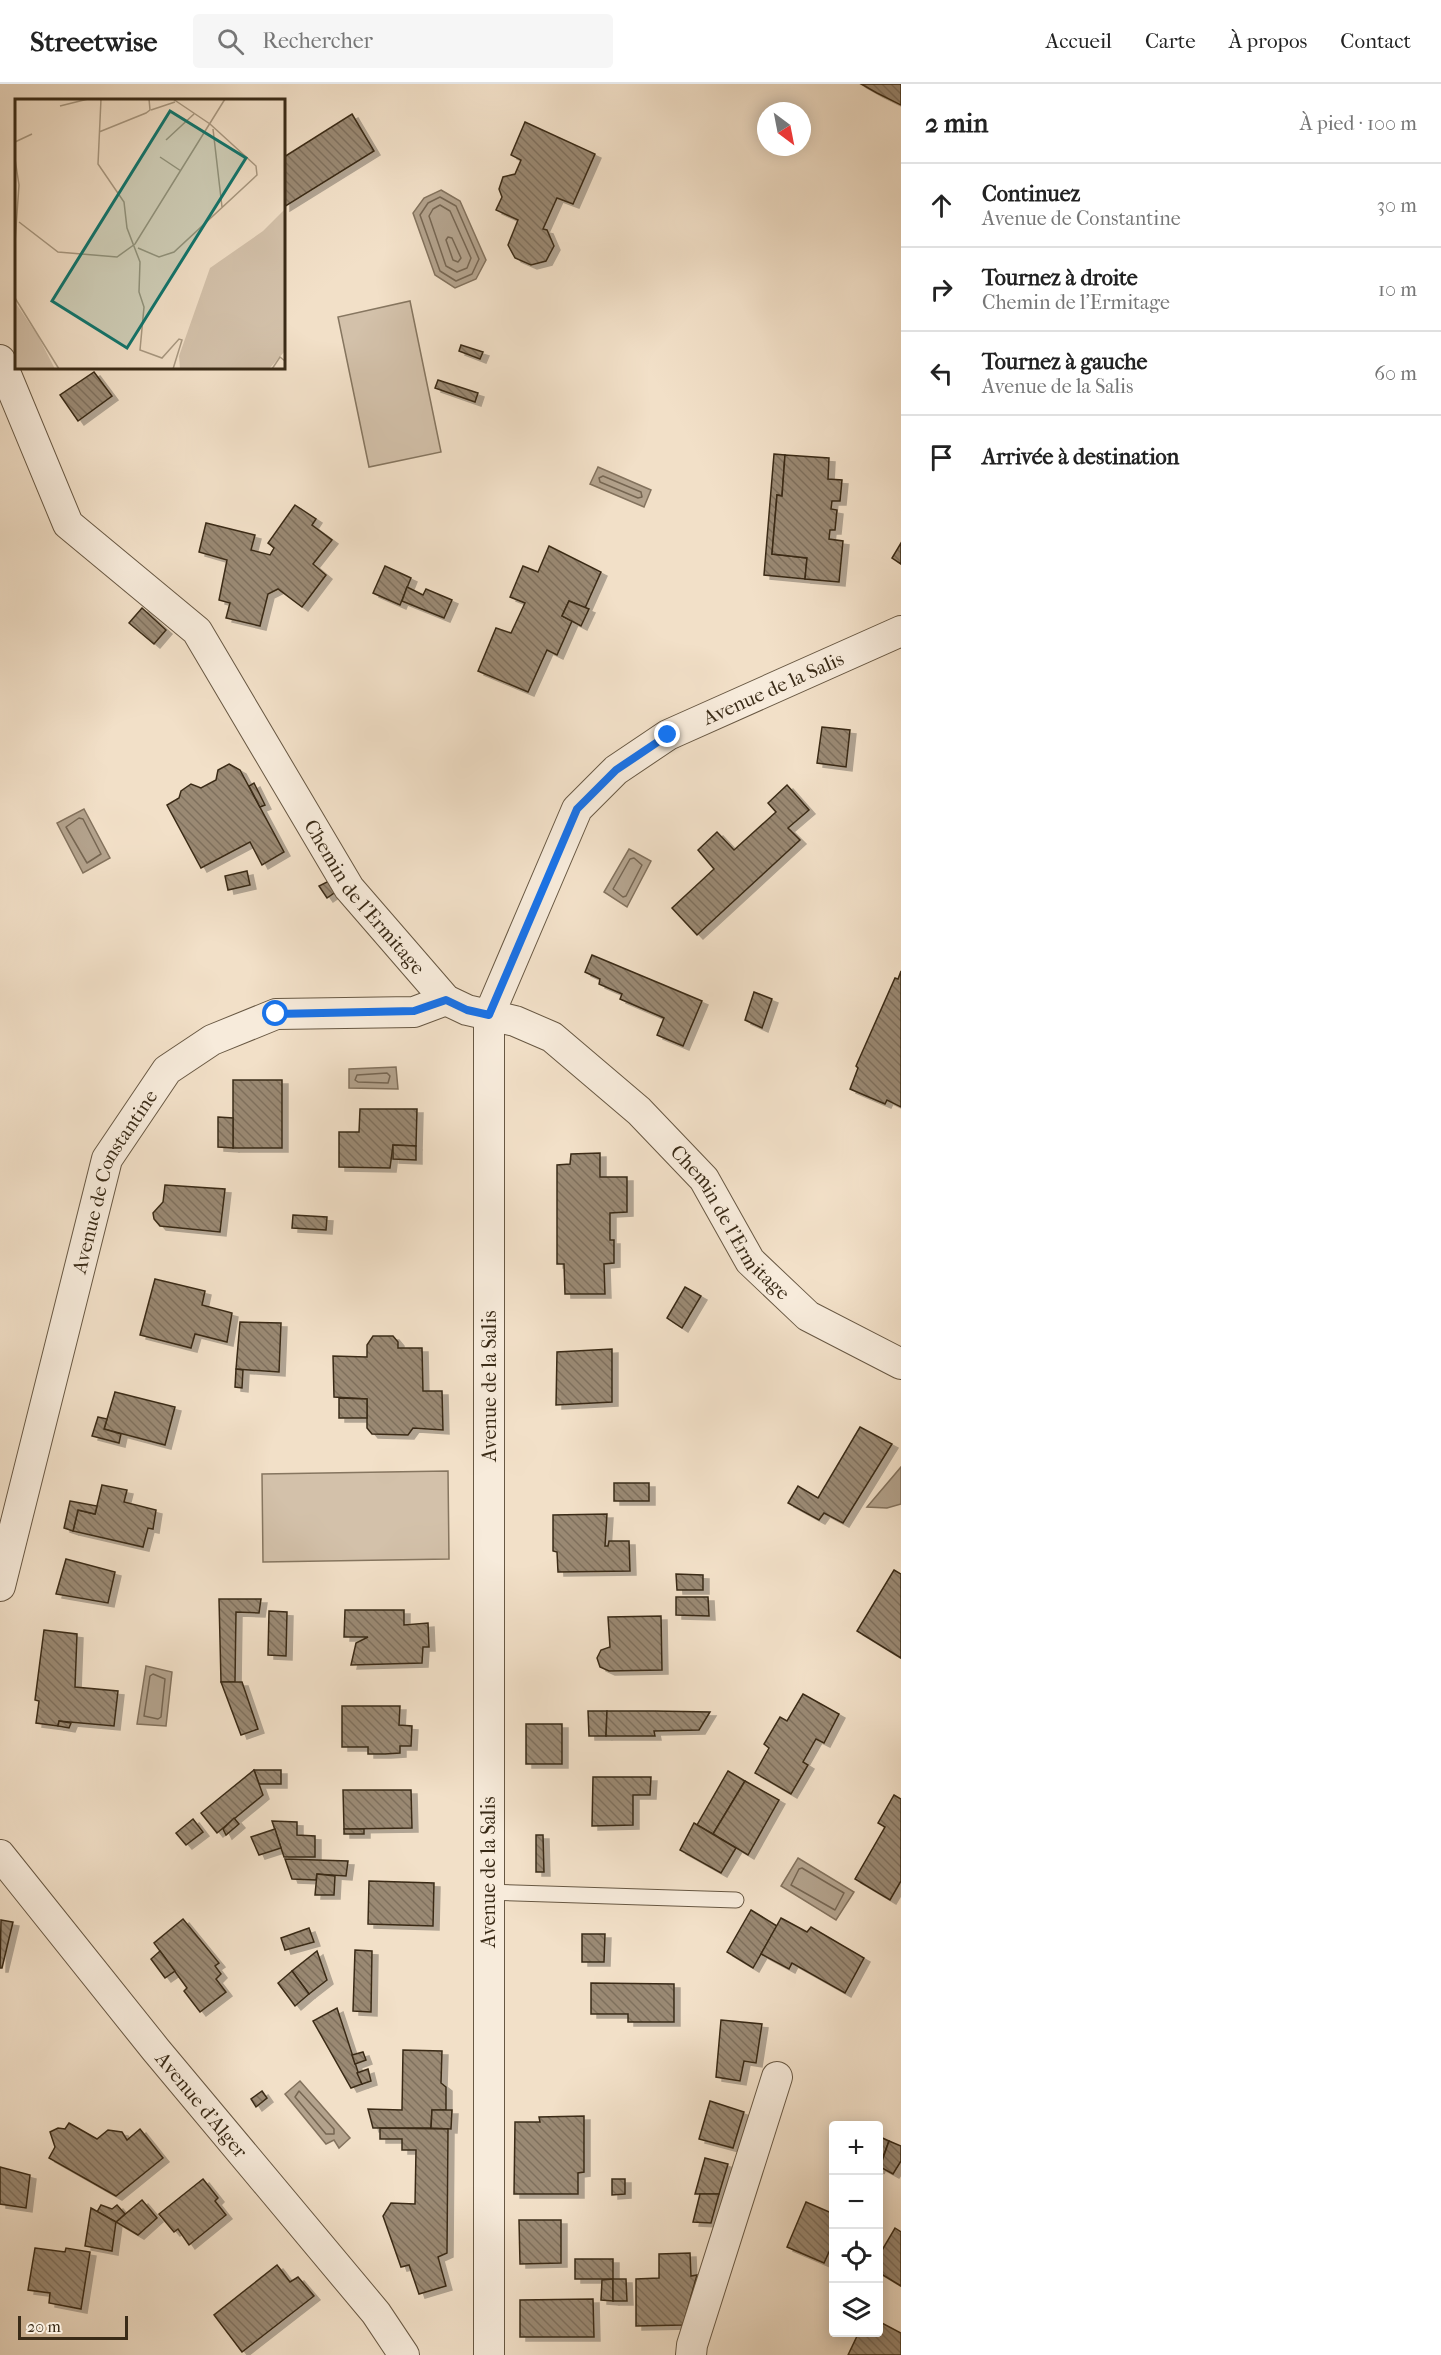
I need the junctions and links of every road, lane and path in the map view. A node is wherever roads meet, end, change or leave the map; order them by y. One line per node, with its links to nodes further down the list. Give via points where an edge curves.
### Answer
1 (0, 360): 3 (street, Chemin de l'Ermitage, via 68,524 198,631 349,888)
2 (901, 631): 4 (street, Avenue de la Salis, via 668,735 616,770 577,809)
3 (446, 1000): 4 (street, Chemin de l'Ermitage); 6 (street, Avenue de Constantine, via 414,1011 276,1014 212,1041 167,1070 107,1159)
4 (489, 1015): 5 (street, Chemin de l'Ermitage, via 552,1037 570,1052 639,1111 704,1179 750,1262 808,1316); 8 (street, Avenue de la Salis)
5 (901, 1364)
6 (0, 1586)
7 (0, 1855): 11 (street, Avenue d'Alger, via 156,2050 376,2313)
8 (488, 1892): 9 (lane); 12 (street, Avenue de la Salis)
9 (736, 1900)
10 (777, 2077): 13 (street)
11 (404, 2355)
12 (489, 2355)
13 (691, 2355)

